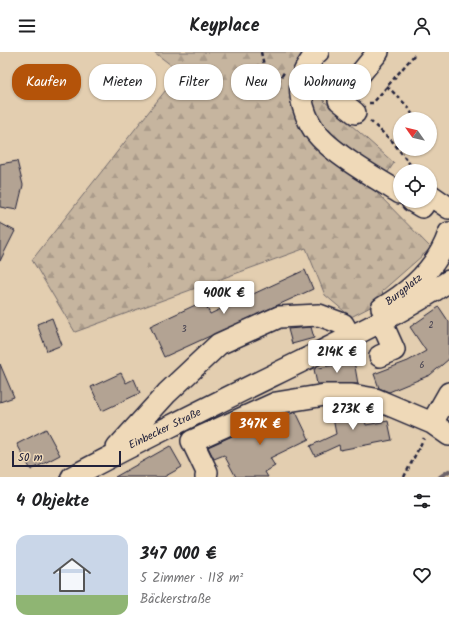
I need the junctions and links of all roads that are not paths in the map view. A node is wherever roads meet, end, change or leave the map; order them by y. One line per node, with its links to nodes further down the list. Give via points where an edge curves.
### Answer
1 (318, 52): 4 (street, via 302,76 301,97 308,121 318,136 344,157)
2 (378, 52): 3 (street, via 338,100)
3 (358, 113)
4 (393, 188)
5 (449, 233): 8 (street, Burgplatz, via 446,244 428,271 394,301 355,323)
6 (449, 281): 7 (street, Einbecker Straße)
7 (382, 321): 8 (street, Einbecker Straße); 9 (street, via 394,350)
8 (351, 338): 12 (street, Einbecker Straße); 15 (street, via 343,324 319,315 279,317 219,344 167,393)
9 (380, 356)
10 (449, 393): 11 (street)
11 (432, 423): 13 (street); 14 (street, via 375,399 352,395 324,395 276,403)
12 (169, 428): 14 (street); 15 (street, Einbecker Straße)
13 (449, 435)
14 (192, 441): 17 (street, via 207,472)
15 (108, 458): 16 (street, Einbecker Straße)
16 (72, 477)
17 (206, 477)

